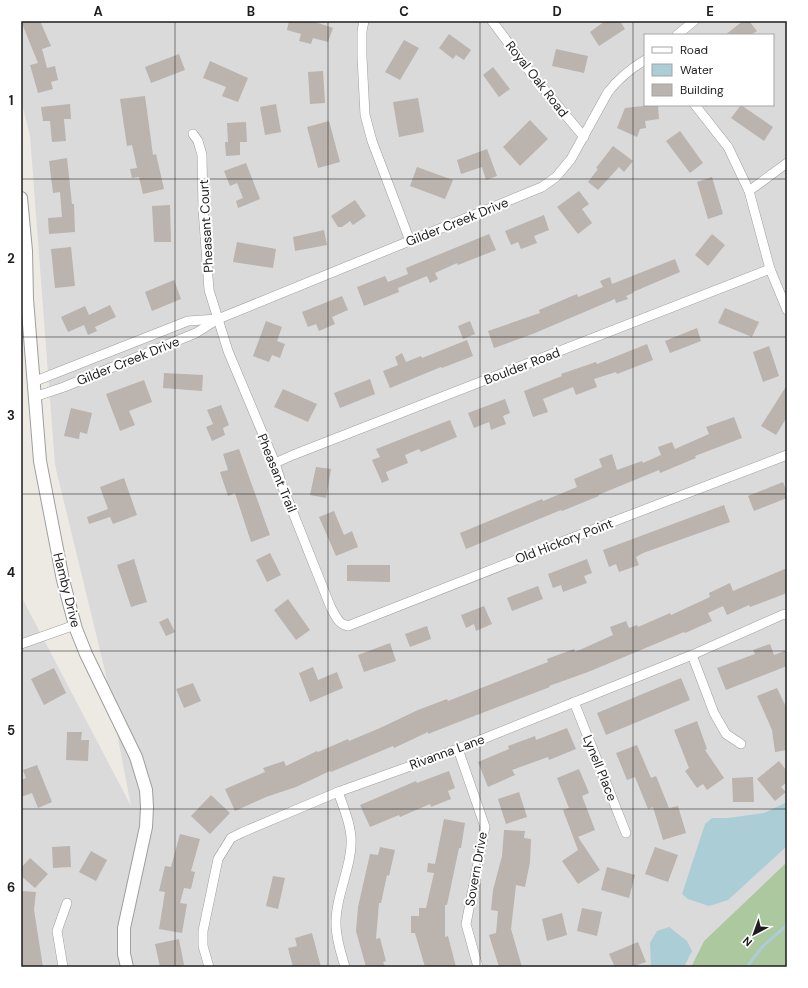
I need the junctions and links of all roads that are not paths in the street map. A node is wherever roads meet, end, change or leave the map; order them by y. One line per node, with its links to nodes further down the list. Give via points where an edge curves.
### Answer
1 (364, 21): 12 (street, via 362,57 365,115 372,141)
2 (492, 21): 8 (street, Royal Oak Road, via 533,76)
3 (694, 21): 4 (street)
4 (678, 34)
5 (644, 61): 8 (street, Gilder Creek Drive, via 615,83)
6 (696, 106): 10 (street, via 728,147)
7 (193, 134): 15 (street, Pheasant Court, via 202,155 209,290)
8 (584, 137): 12 (street, Gilder Creek Drive, via 567,165 542,187)
9 (787, 163): 10 (street)
10 (749, 191): 13 (street)
11 (21, 198): 16 (street, Hamby Drive)
12 (410, 241): 15 (street, Gilder Creek Drive)
13 (770, 269): 14 (street); 19 (street, Boulder Road)
14 (787, 310)
15 (218, 319): 16 (street, Gilder Creek Drive, via 188,321); 17 (street, Gilder Creek Drive, via 196,333); 19 (street, Pheasant Trail, via 228,351)
16 (33, 382): 17 (street, Hamby Drive)
17 (34, 397): 21 (street, Hamby Drive, via 40,461 63,580)
18 (787, 455): 22 (street, Old Hickory Point, via 348,626)
19 (275, 464): 22 (street, Pheasant Trail, via 331,608)
20 (787, 614): 24 (street, Rivanna Lane)
21 (75, 625): 23 (street); 32 (street, Hamby Drive, via 86,654 136,757 146,790 146,827 124,928)
22 (342, 625)
23 (21, 644)
24 (692, 655): 25 (street, Rivanna Lane); 26 (street, via 714,713 726,734)
25 (574, 702): 27 (street, Rivanna Lane); 29 (street, Lynell Place)
26 (741, 744)
27 (458, 749): 28 (street, Rivanna Lane); 35 (street, Sovern Drive, via 485,827 466,924)
28 (338, 792): 33 (street, Rivanna Lane, via 231,838 218,859 203,931 203,946); 34 (street, via 351,837 351,849 336,924 337,939)
29 (626, 833)
30 (67, 903): 31 (street, via 58,931)
31 (63, 967)
32 (127, 967)
33 (209, 967)
34 (345, 967)
35 (478, 967)

